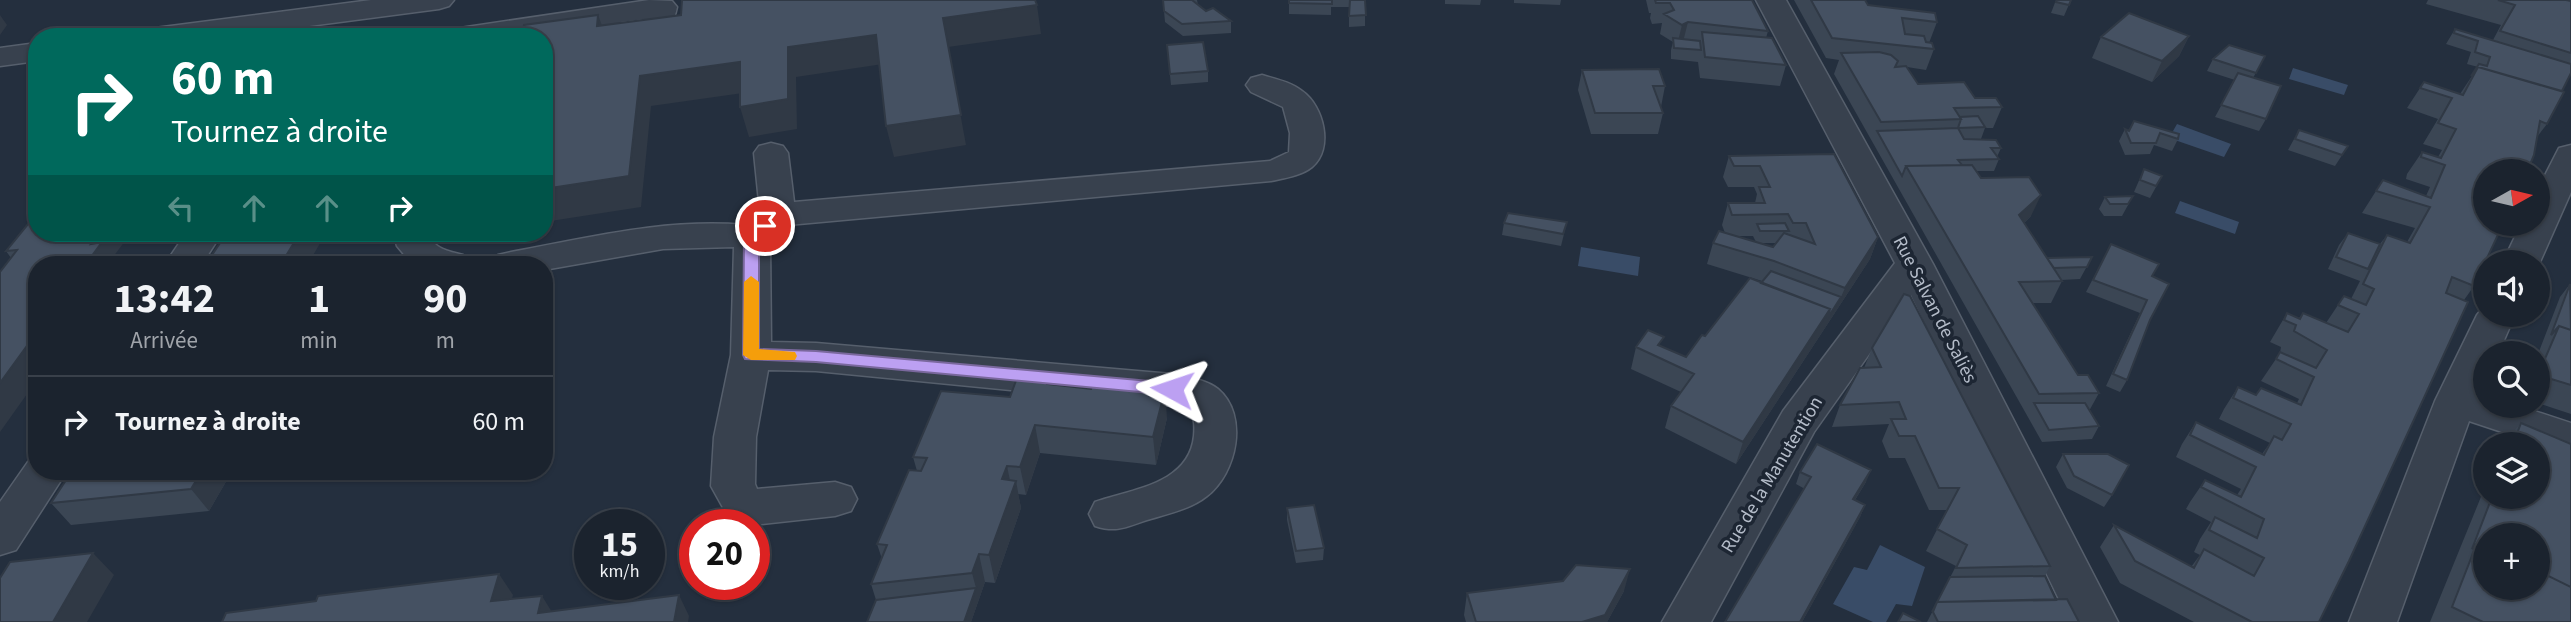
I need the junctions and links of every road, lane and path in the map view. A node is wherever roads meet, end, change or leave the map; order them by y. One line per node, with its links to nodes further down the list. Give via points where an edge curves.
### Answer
1 (439, 0): 5 (street)
2 (462, 0): 6 (street)
3 (1772, 0): 18 (street, Rue Salvan de Saliès)
4 (605, 15): 7 (street)
5 (224, 28)
6 (460, 28)
7 (519, 28)
8 (28, 53): 9 (street)
9 (0, 57)
10 (1262, 85): 13 (street, via 1299,105 1308,142 1305,155 1271,171)
11 (771, 153): 13 (street)
12 (2571, 155): 15 (street)
13 (765, 226): 17 (street); 20 (street)
14 (413, 242): 16 (street)
15 (2527, 250)
16 (426, 256)
17 (553, 257)
18 (1914, 264): 27 (street, Rue de la Manutention, via 1798,422); 28 (street, Rue Salvan de Saliès)
19 (2490, 327): 21 (street)
20 (751, 355): 24 (street, via 735,437 733,486 742,501 761,506); 25 (street, via 1172,389 1194,393 1207,402 1216,434 1206,470 1193,484)
21 (2456, 401): 22 (street); 29 (street)
22 (2571, 439)
23 (39, 480): 26 (street)
24 (835, 499)
25 (1111, 514)
26 (0, 537)
27 (1686, 622)
28 (2094, 622)
29 (2373, 622)

